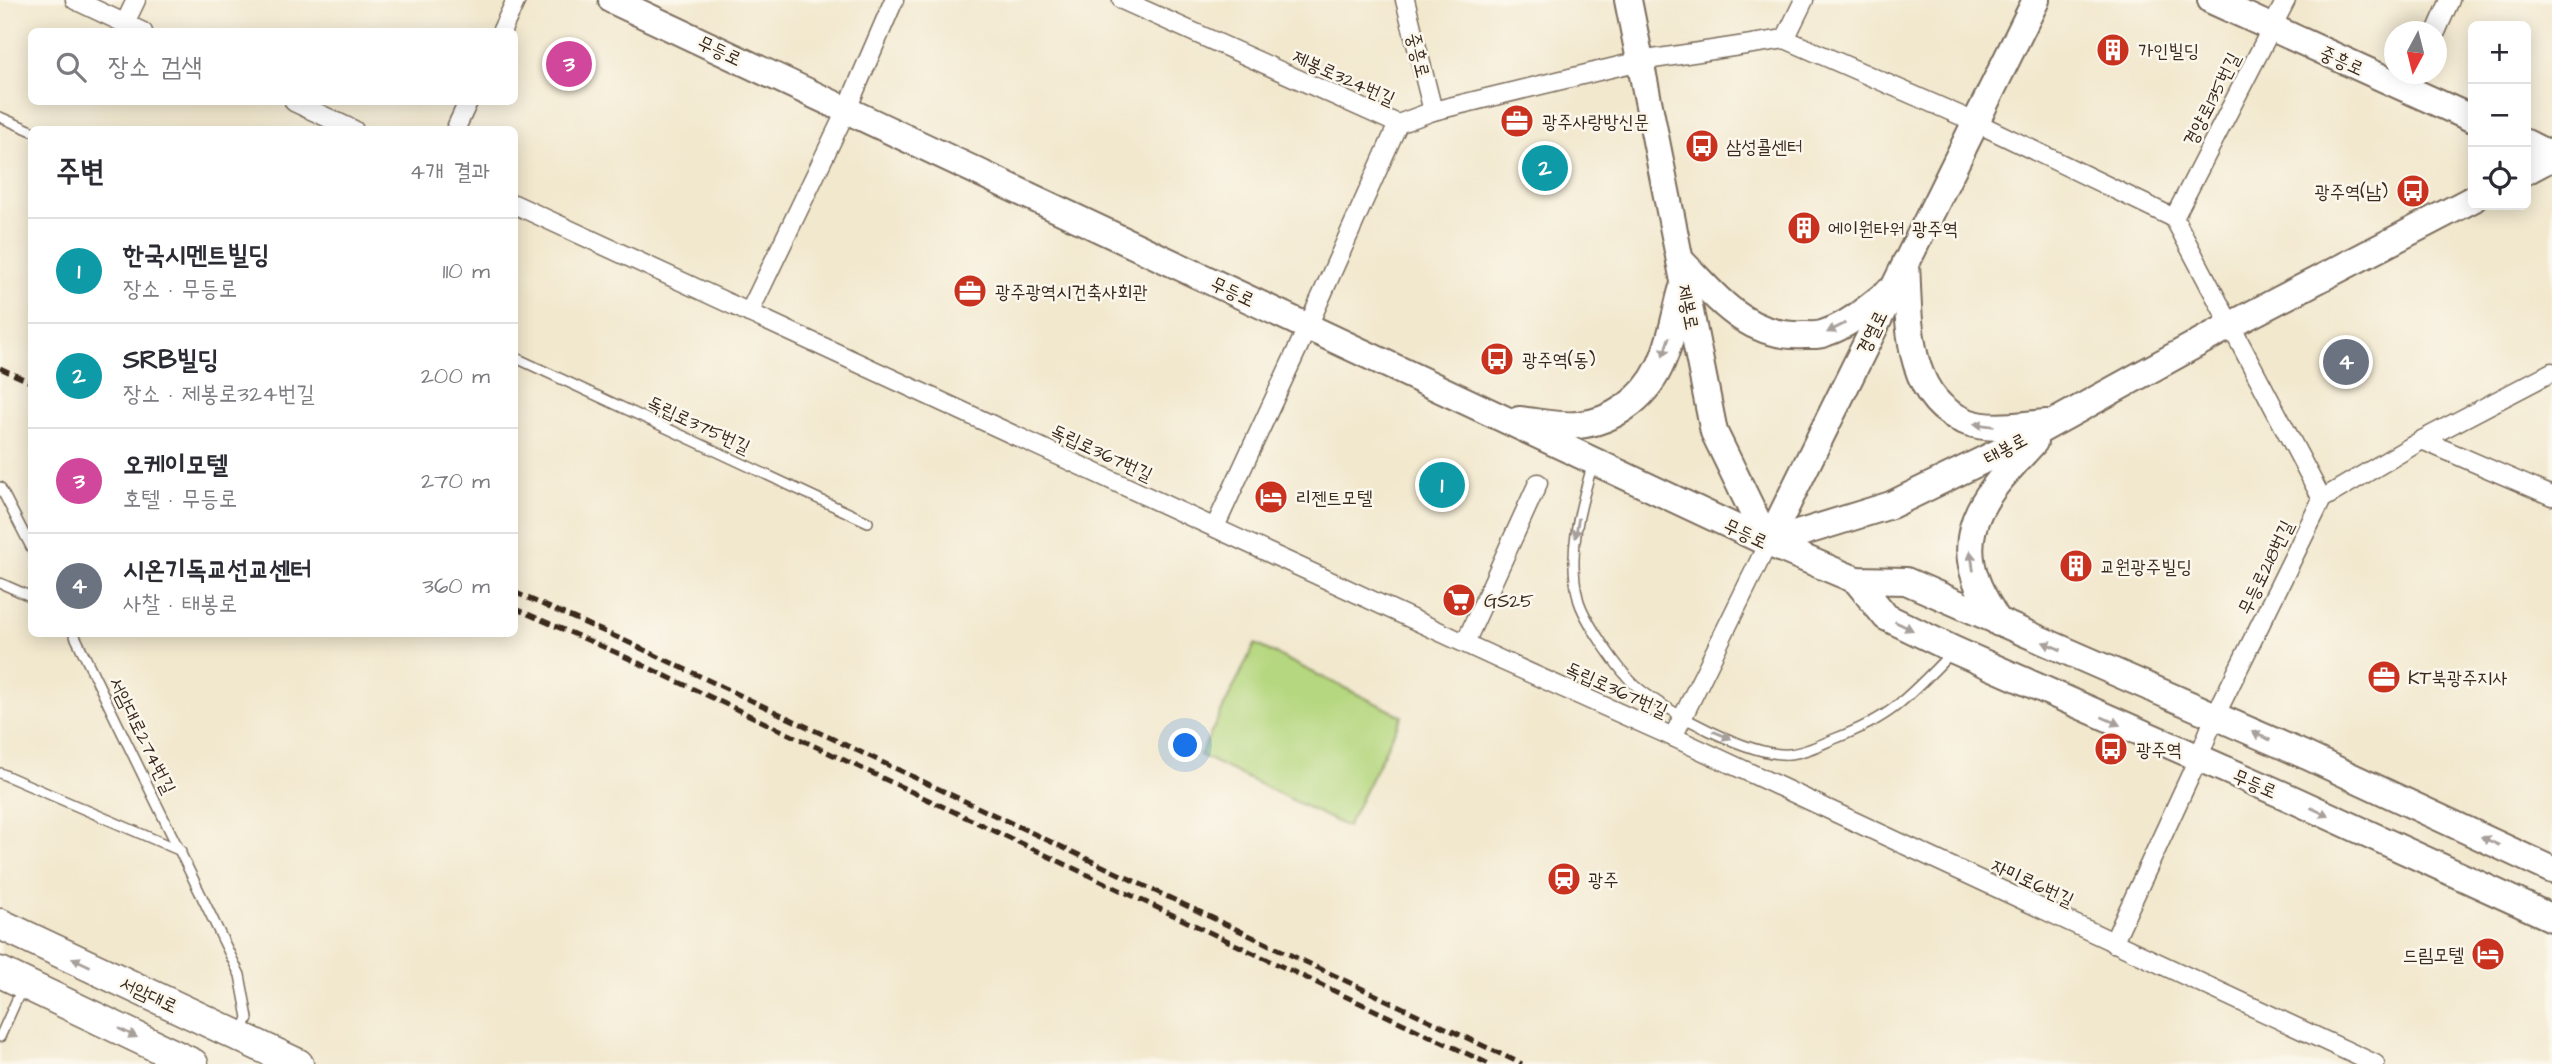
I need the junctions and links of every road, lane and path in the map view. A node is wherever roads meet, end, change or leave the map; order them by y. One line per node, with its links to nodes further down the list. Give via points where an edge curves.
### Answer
1 (75, 0): 15 (street)
2 (136, 0): 15 (street)
3 (516, 0): 17 (street)
4 (612, 0): 25 (street, 무등로)
5 (894, 0): 25 (street)
6 (1122, 0): 30 (street, 제봉로324번길)
7 (1405, 0): 26 (street, 중흥로)
8 (1628, 0): 20 (street, 제봉로)
9 (1804, 0): 19 (street)
10 (2036, 0): 29 (street, 경열로)
11 (2211, 0): 18 (street, 중흥로)
12 (2286, 0): 18 (street, 경양로135번길)
13 (2451, 0): 14 (street)
14 (2441, 21)
15 (125, 23): 16 (street)
16 (135, 28)
17 (503, 28)
18 (2272, 28): 21 (street, 중흥로); 39 (street, 경양로135번길)
19 (1785, 38): 20 (street); 29 (street)
20 (1640, 61): 26 (street, 제봉로324번길); 41 (street, 제봉로)
21 (2384, 71)
22 (2415, 84): 27 (street, 중흥로)
23 (300, 105): 31 (street)
24 (467, 105): 32 (street)
25 (847, 109): 43 (street); 45 (street, 무등로)
26 (1433, 111): 30 (street, 제봉로324번길)
27 (2468, 116)
28 (0, 117): 33 (lane)
29 (1975, 122): 39 (street); 40 (street, 경열로)
30 (1398, 124): 45 (street)
31 (345, 126)
32 (457, 126)
33 (28, 129)
34 (2531, 146): 35 (street)
35 (2552, 156): 36 (street)
36 (2531, 168)
37 (2468, 202): 44 (street, 태봉로)
38 (518, 206): 43 (street, 독립로367번길)
39 (2174, 218): 44 (street)
40 (1906, 260): 42 (street, 경열로); 49 (street, one-way to 40, via 1992,427 1968,423 1937,401 1924,383 1912,347)
41 (1682, 271): 42 (street, one-way to 41, via 1854,318 1823,334 1790,336 1765,332 1734,314); 48 (street, one-way to 48, via 1659,368 1622,410 1602,421 1576,425); 59 (street, 제봉로, via 1714,432)
42 (1892, 289): 59 (street, 경열로)
43 (749, 313): 57 (street, 독립로367번길)
44 (2231, 325): 49 (street, 태봉로); 55 (street)
45 (1308, 327): 48 (street, 무등로); 57 (street)
46 (518, 359): 56 (lane, 독립로375번길)
47 (2552, 372): 50 (street)
48 (1498, 417): 51 (street, 무등로)
49 (2052, 422): 59 (street, 태봉로, via 2008,449 1891,505); 63 (street, one-way to 49, via 1976,581 1970,558 1973,524 1987,494)
50 (2422, 440): 54 (street); 55 (street)
51 (1594, 462): 59 (street, 무등로); 68 (lane, one-way to 68, via 1574,549 1578,601 1635,685)
52 (1538, 483): 65 (street)
53 (0, 487): 58 (lane)
54 (2552, 496)
55 (2322, 499): 67 (street, 무등로218번길)
56 (868, 522)
57 (1214, 527): 65 (street, 독립로367번길)
58 (28, 541)
59 (1768, 543): 60 (street, 무등로); 68 (street)
60 (1856, 580): 63 (street, 무등로, via 1906,581); 66 (street, 무등로, one-way to 66, via 1886,617)
61 (0, 583): 62 (lane)
62 (28, 595)
63 (1999, 623): 67 (street, 무등로, one-way to 63)
64 (75, 637): 72 (lane, 서암대로274번길)
65 (1465, 643): 69 (street, 독립로367번길)
66 (1954, 650): 68 (lane, one-way to 66, via 1758,748 1788,754 1817,747 1894,708); 70 (street, 무등로, one-way to 70)
67 (2215, 716): 70 (street, 무등로218번길); 73 (street, 무등로, one-way to 67)
68 (1682, 718): 69 (street)
69 (1673, 737): 76 (street, 자미로6번길)
70 (2198, 759): 74 (street, 무등로, one-way to 74); 76 (street, 무등로218번길)
71 (0, 773): 72 (lane)
72 (181, 851): 79 (lane, 서암대로274번길, via 240,975 248,1018)
73 (2552, 870)
74 (2552, 918)
75 (0, 924): 79 (main road, 서암대로, one-way to 75)
76 (2113, 943): 82 (street, 자미로6번길)
77 (12, 978): 78 (lane); 80 (main road, one-way to 80)
78 (0, 1037)
79 (240, 1037): 81 (main road, 서암대로)
80 (193, 1064)
81 (298, 1064)
82 (2375, 1064)

